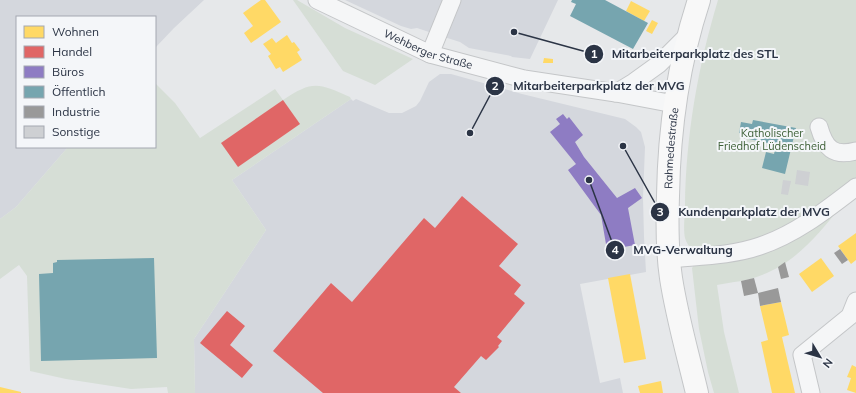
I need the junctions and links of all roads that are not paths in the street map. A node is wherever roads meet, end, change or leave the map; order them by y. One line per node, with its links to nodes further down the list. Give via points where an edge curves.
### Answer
1 (317, 0): 5 (street, Wehberger Straße)
2 (452, 0): 5 (street)
3 (699, 0): 4 (main road, Rahmedestraße)
4 (688, 35): 6 (street, via 659,64); 7 (main road, Rahmedestraße)
5 (430, 54): 6 (street, Wehberger Straße, via 524,79)
6 (616, 93): 7 (street, Wehberger Straße)
7 (674, 104): 11 (main road, Rahmedestraße, via 668,179)
8 (819, 127): 9 (street, via 829,149 849,153)
9 (856, 151)
10 (856, 187): 11 (street, via 811,221 760,246 721,254)
11 (669, 259): 13 (main road, Rahmedestraße)
12 (856, 301): 14 (street, via 850,316 802,355)
13 (697, 393)
14 (812, 393)

